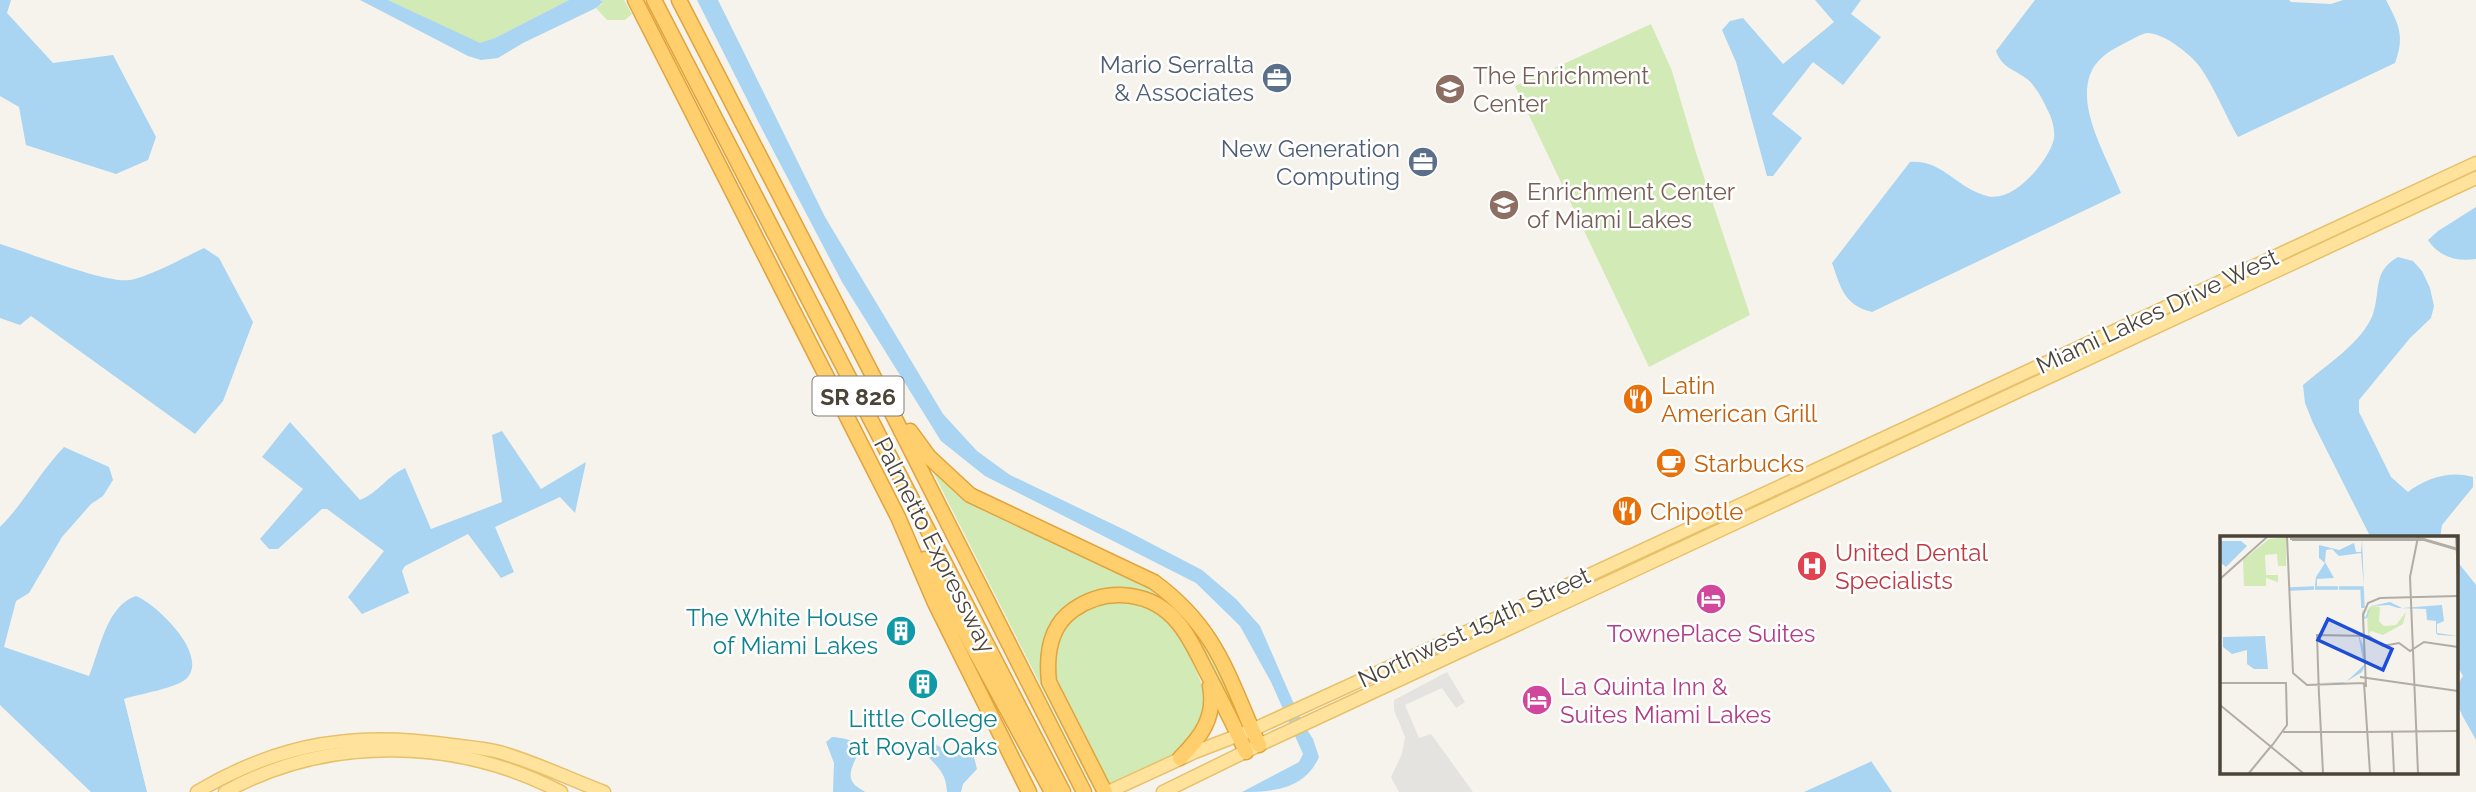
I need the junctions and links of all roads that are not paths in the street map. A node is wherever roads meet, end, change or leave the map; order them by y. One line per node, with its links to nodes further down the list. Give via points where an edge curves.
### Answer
1 (627, 0): 6 (highway)
2 (635, 0): 6 (highway)
3 (654, 0): 24 (highway, Palmetto Expressway / SR 826)
4 (670, 0): 12 (highway, via 936,513)
5 (679, 0): 9 (highway, Palmetto Expressway / SR 826)
6 (658, 47): 11 (highway)
7 (2476, 163): 10 (main road, Miami Lakes Drive West)
8 (2476, 178): 10 (main road, Miami Lakes Drive West)
9 (887, 403): 12 (highway, Palmetto Expressway / SR 826); 14 (highway, via 929,457 970,495 1154,582 1176,598 1208,635 1223,661)
10 (1841, 466): 14 (main road, Northwest 154th Street); 15 (main road, Northwest 154th Street)
11 (898, 517): 22 (highway); 23 (highway, via 909,529)
12 (959, 543): 17 (highway, Palmetto Expressway / SR 826)
13 (1206, 671): 14 (highway); 16 (highway, via 1210,714 1200,736); 25 (highway, via 1178,623 1165,610 1133,595 1089,600 1058,625 1049,645 1049,682)
14 (1245, 732): 15 (highway); 16 (main road, Northwest 154th Street)
15 (1252, 749): 26 (main road, Northwest 154th Street)
16 (1181, 758): 25 (main road, Northwest 154th Street)
17 (1084, 790)
18 (197, 792): 21 (main road, via 273,756 315,744 386,739 498,752)
19 (225, 792): 20 (main road, via 317,757 387,751 481,761)
20 (561, 792)
21 (604, 792)
22 (1028, 792)
23 (1052, 792)
24 (1063, 792)
25 (1106, 792)
26 (1163, 792)

